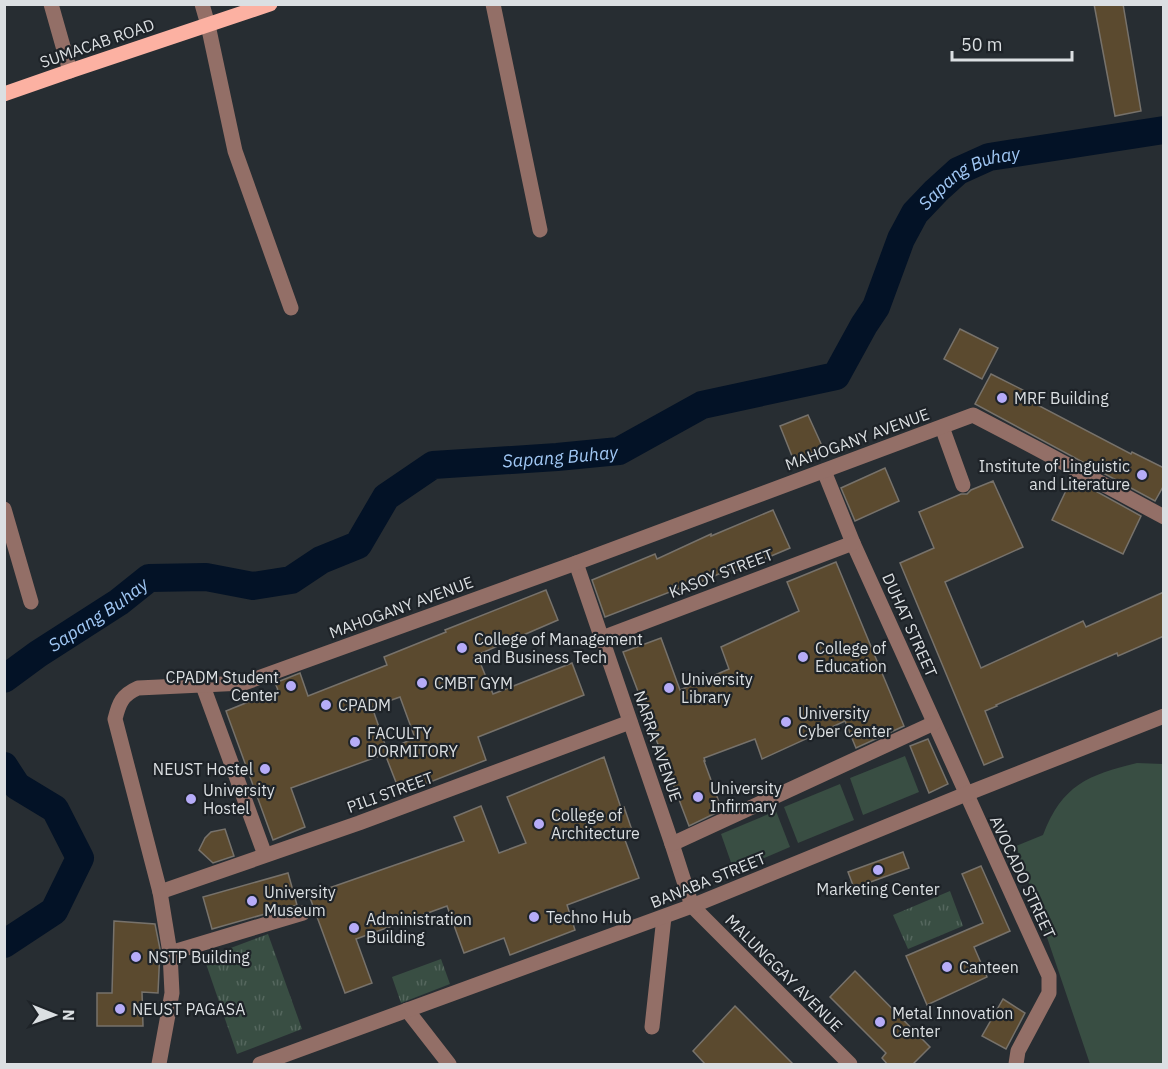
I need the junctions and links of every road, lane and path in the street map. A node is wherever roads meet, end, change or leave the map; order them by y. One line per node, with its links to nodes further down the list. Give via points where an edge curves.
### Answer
1 (51, 4): 6 (street)
2 (202, 4): 5 (street)
3 (270, 4): 5 (main road, SUMACAB ROAD)
4 (494, 4): 8 (street)
5 (208, 25): 6 (main road, SUMACAB ROAD); 9 (street, via 235,151)
6 (70, 71): 7 (main road, SUMACAB ROAD)
7 (4, 94)
8 (540, 230)
9 (291, 308)
10 (942, 427): 11 (street, MAHOGANY AVENUE); 12 (street); 14 (street, MAHOGANY AVENUE, via 973,415)
11 (824, 471): 15 (street, DUHAT STREET); 16 (street, MAHOGANY AVENUE)
12 (963, 485)
13 (4, 509): 17 (street)
14 (1164, 518)
15 (853, 543): 18 (street, KASOY STREET); 22 (street, DUHAT STREET)
16 (576, 563): 18 (street, NARRA AVENUE); 19 (street, MAHOGANY AVENUE, via 244,683)
17 (31, 602)
18 (602, 638): 21 (street, NARRA AVENUE)
19 (203, 686): 25 (street); 26 (street, MAHOGANY AVENUE, via 138,688 126,693 115,719)
20 (1164, 716): 23 (street, BANABA STREET)
21 (630, 722): 24 (street, NARRA AVENUE); 25 (street, PILI STREET)
22 (934, 723): 23 (street, DUHAT STREET); 24 (street)
23 (966, 794): 27 (street, BANABA STREET); 37 (street, AVOCADO STREET, via 1049,976 1048,993 1018,1051)
24 (672, 843): 27 (street, NARRA AVENUE)
25 (265, 855): 26 (street, PILI STREET)
26 (160, 891): 30 (street, MAHOGANY AVENUE)
27 (692, 906): 29 (street, BANABA STREET); 36 (street, MALUNGGAY AVENUE)
28 (303, 913): 30 (street)
29 (664, 917): 31 (street, BANABA STREET); 32 (street)
30 (170, 953): 33 (street, MAHOGANY AVENUE, via 172,993)
31 (407, 1010): 34 (street, BANABA STREET); 35 (street)
32 (652, 1027)
33 (159, 1065)
34 (260, 1065)
35 (449, 1065)
36 (850, 1065)
37 (1016, 1065)

